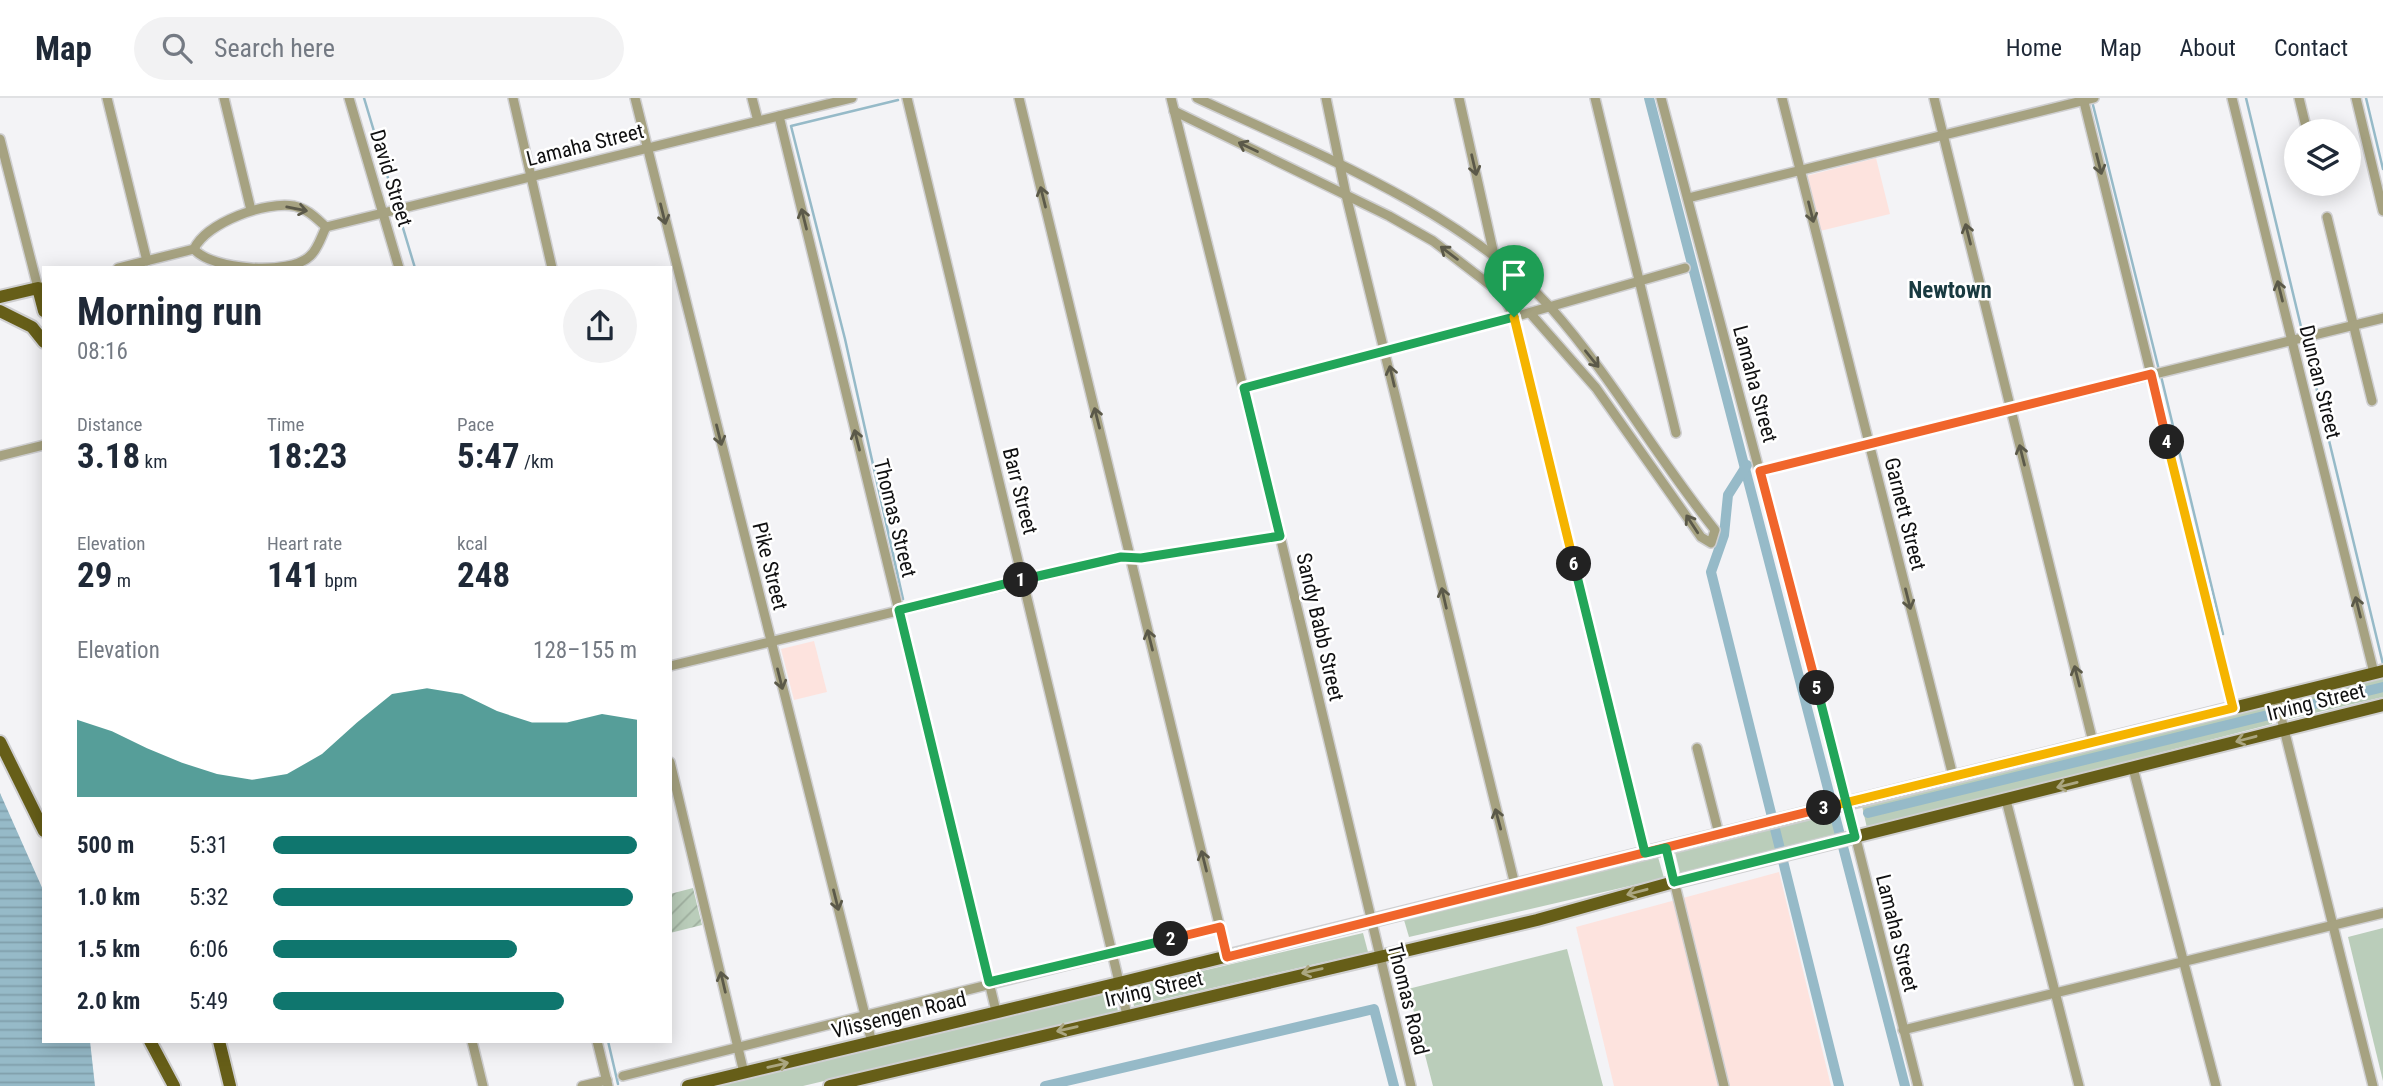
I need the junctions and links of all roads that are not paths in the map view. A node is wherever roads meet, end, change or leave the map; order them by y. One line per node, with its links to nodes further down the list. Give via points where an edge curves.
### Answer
1 (107, 98): 42 (street)
2 (224, 98): 35 (street)
3 (349, 98): 37 (street, David Street)
4 (513, 98): 32 (street)
5 (635, 98): 29 (street, Pike Street)
6 (752, 98): 26 (street)
7 (852, 98): 24 (street, Lamaha Street)
8 (907, 98): 75 (street, Barr Street)
9 (1019, 98): 74 (street, one-way to 9)
10 (1171, 98): 23 (street, Sandy Babb Street)
11 (1197, 98): 30 (street)
12 (1326, 98): 30 (street)
13 (1458, 98): 41 (street, one-way to 41)
14 (1595, 98): 49 (street)
15 (1661, 98): 34 (street, Lamaha Street)
16 (1782, 98): 31 (street, Garnett Street)
17 (1934, 98): 27 (street)
18 (2094, 98): 22 (street)
19 (2232, 98): 59 (street, Duncan Street, one-way to 19)
20 (2299, 98): 25 (street)
21 (2356, 98): 36 (street)
22 (2083, 99): 27 (street); 62 (street, one-way to 62)
23 (1174, 111): 33 (street, one-way to 23); 65 (street, Sandy Babb Street)
24 (779, 116): 26 (street, Lamaha Street); 76 (street, Thomas Street, one-way to 24)
25 (2303, 119)
26 (758, 121): 29 (street, Lamaha Street)
27 (1943, 134): 31 (street); 67 (street, one-way to 27)
28 (0, 139): 50 (street)
29 (646, 148): 32 (street, Lamaha Street); 77 (street, Pike Street, one-way to 77)
30 (1340, 165): 33 (street); 41 (street, via 1419,206)
31 (1800, 169): 34 (street); 69 (street, Garnett Street, one-way to 69)
32 (530, 177): 37 (street, Lamaha Street); 47 (street)
33 (1346, 195): 51 (street, one-way to 33, via 1433,241); 61 (street)
34 (1688, 198): 72 (street, Lamaha Street)
35 (251, 210): 39 (street, one-way to 39, via 293,206 308,211); 40 (street, via 199,238)
36 (2383, 211)
37 (384, 214): 39 (street, Lamaha Street); 46 (street, David Street)
38 (2328, 218): 58 (street)
39 (326, 227): 45 (street, via 309,258)
40 (194, 249): 42 (street); 44 (street, via 206,260)
41 (1495, 259): 51 (street); 53 (street)
42 (146, 261): 43 (street)
43 (126, 266)
44 (256, 266)
45 (284, 266)
46 (398, 266)
47 (552, 266)
48 (1685, 268): 49 (street)
49 (1638, 281): 53 (street); 68 (street)
50 (41, 287): 52 (main road)
51 (1503, 295): 56 (street)
52 (0, 297)
53 (1549, 306): 55 (street); 63 (street, one-way to 63)
54 (0, 311): 60 (main road, via 32,327)
55 (1530, 313): 56 (street); 64 (street)
56 (1514, 317): 61 (street); 96 (street)
57 (2383, 318): 58 (street)
58 (2353, 325): 59 (street); 66 (street)
59 (2294, 339): 62 (street); 79 (street, Duncan Street, one-way to 59)
60 (42, 340)
61 (1386, 352): 65 (street); 98 (street, one-way to 61)
62 (2152, 374): 67 (street); 82 (street)
63 (1608, 378): 64 (street); 64 (street, one-way to 64, via 1715,530 1711,543 1701,537)
64 (1596, 387)
65 (1244, 388): 73 (street, Sandy Babb Street)
66 (2372, 401)
67 (2011, 409): 69 (street); 85 (street, one-way to 67)
68 (1676, 433)
69 (1869, 444): 72 (street); 89 (street, Garnett Street, one-way to 89)
70 (42, 446): 71 (street)
71 (0, 456)
72 (1760, 471): 91 (street, Lamaha Street)
73 (1280, 536): 74 (street); 100 (street, Sandy Babb Street)
74 (1130, 557): 75 (street); 102 (street, one-way to 74)
75 (1023, 579): 76 (street); 103 (street, Barr Street)
76 (899, 610): 77 (street); 107 (street, Thomas Street)
77 (771, 641): 78 (street); 111 (street, Pike Street, one-way to 111)
78 (672, 666)
79 (2379, 672): 80 (main road, Vlissengen Road)
80 (2277, 702): 82 (main road, Vlissengen Road); 83 (street)
81 (2383, 705): 83 (main road, Irving Street)
82 (2233, 708): 85 (main road, Vlissengen Road)
83 (2283, 726): 87 (main road, Irving Street, one-way to 87); 101 (street)
84 (0, 742): 92 (main road)
85 (2093, 742): 89 (main road, Vlissengen Road)
86 (1697, 748): 93 (street)
87 (2133, 768): 90 (main road, Irving Street, one-way to 90); 106 (street)
88 (672, 770): 119 (street, one-way to 88)
89 (1953, 776): 91 (main road, Vlissengen Road)
90 (2006, 800): 94 (main road, Irving Street); 109 (street)
91 (1847, 803): 93 (main road, Vlissengen Road); 94 (street, Lamaha Street)
92 (42, 822)
93 (1719, 834): 95 (main road, Vlissengen Road)
94 (1846, 839): 97 (main road, Irving Street); 113 (street, Lamaha Street)
95 (1666, 848): 96 (main road, Vlissengen Road); 97 (street)
96 (1645, 853): 98 (main road, Vlissengen Road)
97 (1674, 882): 104 (main road, Irving Street, one-way to 104, via 1537,920); 130 (street)
98 (1515, 885): 100 (main road, Vlissengen Road)
99 (2383, 913): 101 (street)
100 (1370, 921): 104 (street, Thomas Road); 105 (main road, Vlissengen Road)
101 (2333, 925): 106 (street); 134 (street)
102 (1220, 927): 103 (street); 105 (street)
103 (1114, 953): 107 (street); 108 (street, Barr Street)
104 (1379, 955): 112 (main road, Irving Street, one-way to 112); 129 (street, Thomas Road)
105 (1227, 957): 108 (main road, Vlissengen Road)
106 (2186, 961): 109 (street); 133 (street)
107 (989, 982): 110 (street, Thomas Street); 111 (street)
108 (1119, 984): 110 (main road, Vlissengen Road); 112 (street, Barr Street)
109 (2055, 993): 113 (street); 132 (street)
110 (996, 1010): 114 (main road, Vlissengen Road)
111 (865, 1014): 114 (street, Pike Street); 119 (street)
112 (1127, 1015): 128 (main road, Irving Street, one-way to 128)
113 (1903, 1030): 131 (street, Lamaha Street)
114 (872, 1042): 120 (main road, Vlissengen Road, one-way to 114)
115 (151, 1043): 123 (main road)
116 (219, 1043): 124 (main road)
117 (472, 1043): 125 (street)
118 (597, 1043): 122 (street)
119 (738, 1046): 120 (street); 121 (street)
120 (744, 1073): 127 (main road, Vlissengen Road)
121 (623, 1076)
122 (607, 1083): 126 (street)
123 (174, 1086)
124 (230, 1086)
125 (483, 1086)
126 (582, 1086)
127 (688, 1086)
128 (830, 1086)
129 (1411, 1086)
130 (1724, 1086)
131 (1918, 1086)
132 (2079, 1086)
133 (2216, 1086)
134 (2373, 1086)

